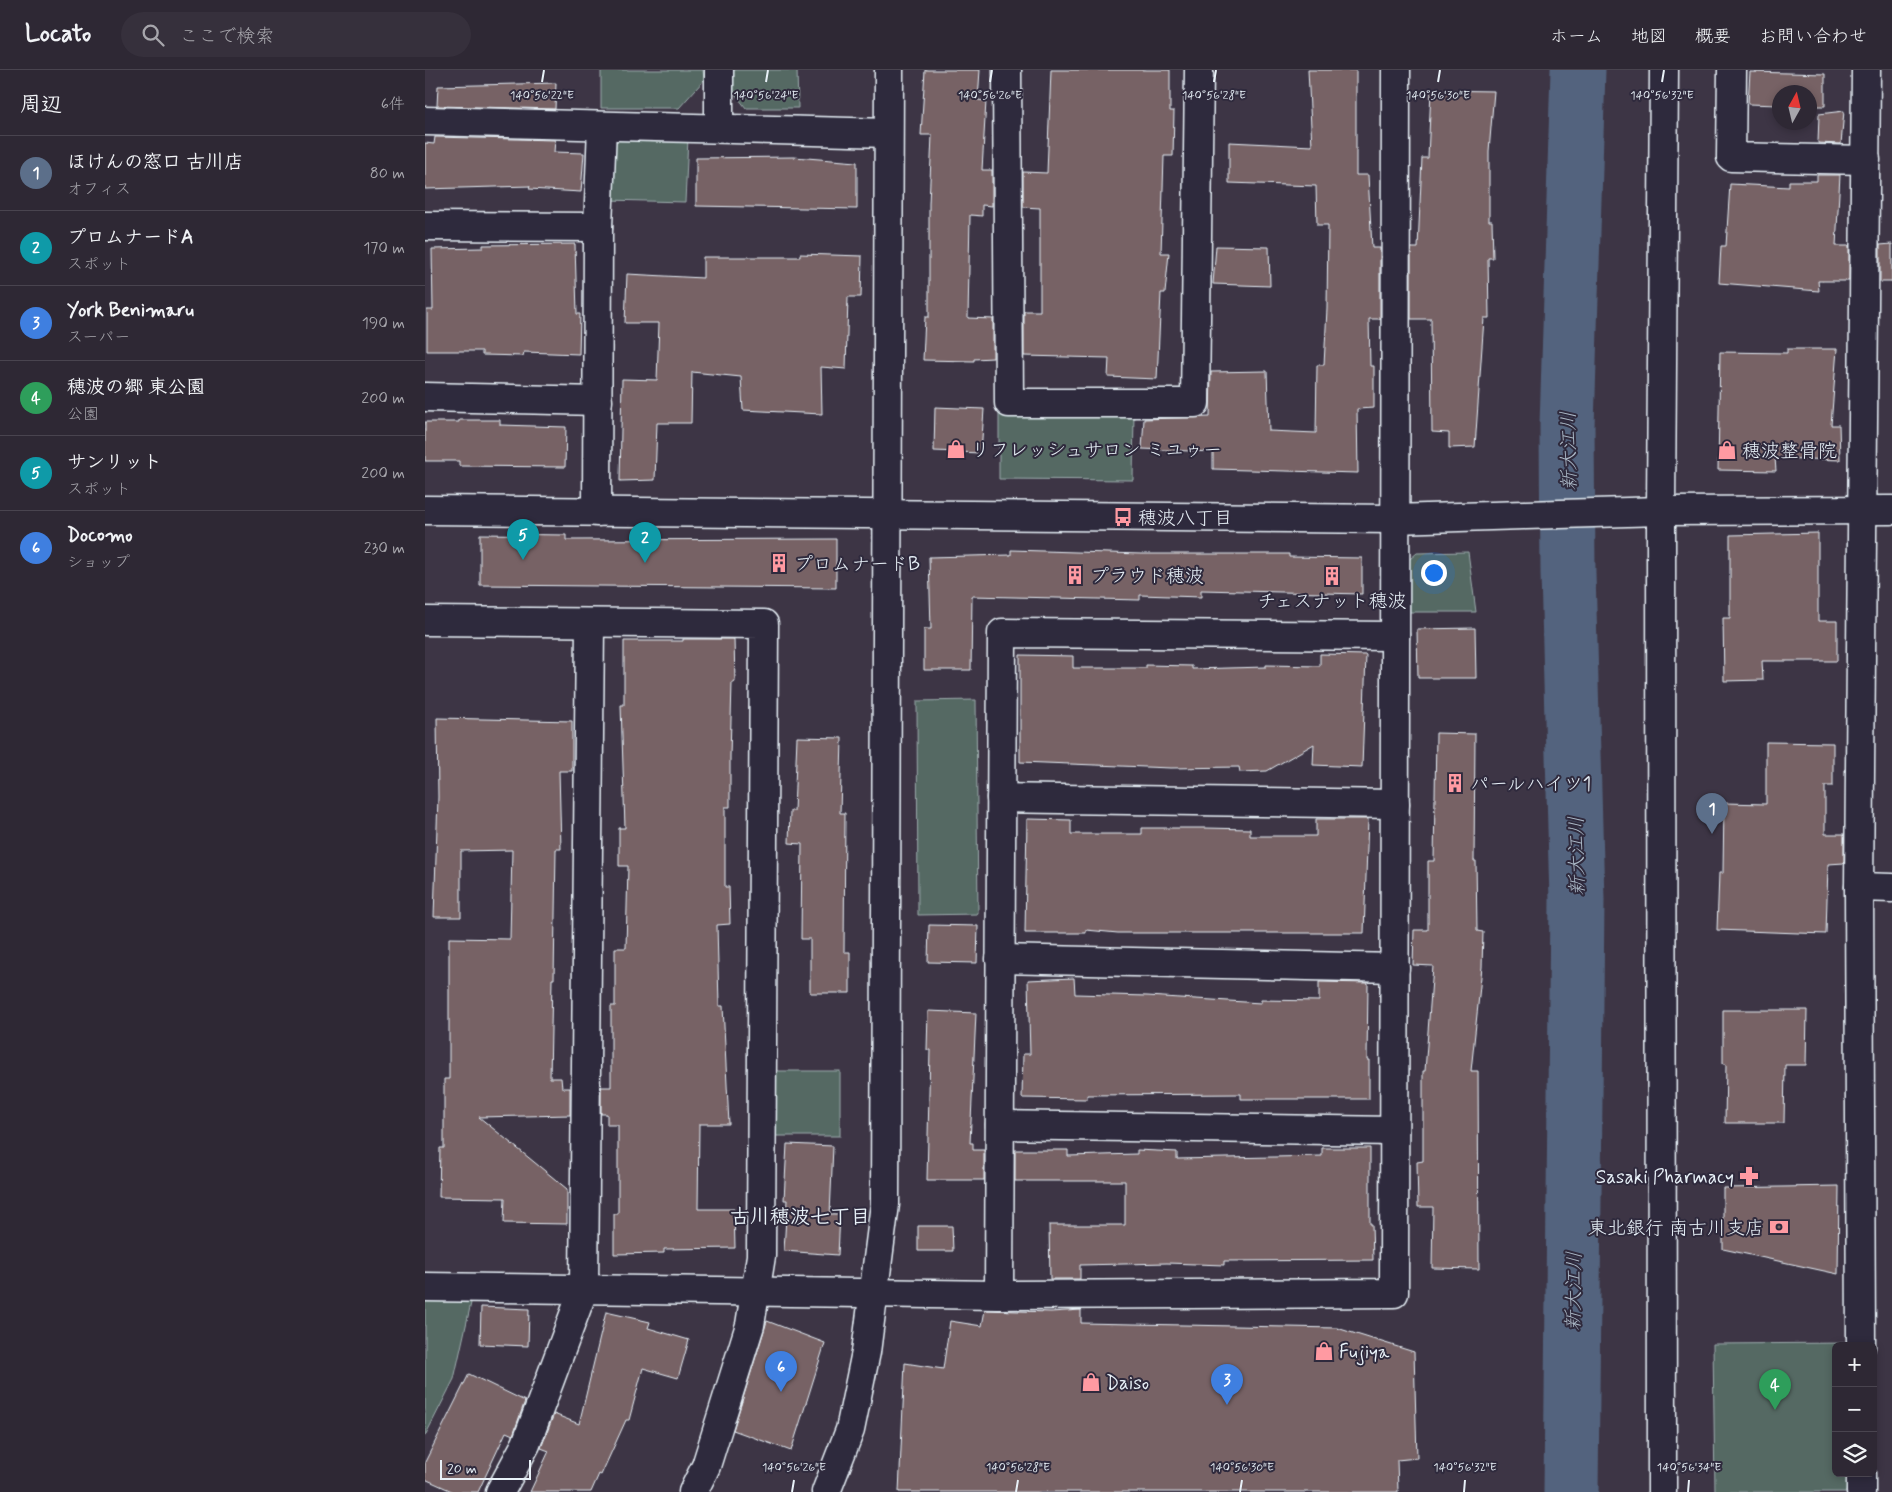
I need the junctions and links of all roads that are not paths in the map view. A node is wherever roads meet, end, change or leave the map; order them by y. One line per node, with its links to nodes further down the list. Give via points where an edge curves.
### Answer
1 (719, 70): 11 (street)
2 (889, 70): 12 (street)
3 (1007, 70): 4 (street, via 1009,404 1019,404 1195,403)
4 (1199, 70)
5 (1396, 70): 24 (street)
6 (1664, 70): 19 (street)
7 (1731, 70): 13 (street, via 1731,157)
8 (1866, 70): 13 (street)
9 (425, 121): 10 (street)
10 (602, 126): 11 (street); 15 (street)
11 (719, 128): 12 (street)
12 (888, 133): 23 (street)
13 (1866, 160): 20 (street)
14 (425, 226): 15 (street)
15 (598, 227): 17 (street)
16 (425, 397): 17 (street)
17 (598, 401): 22 (street)
18 (425, 510): 22 (street)
19 (1661, 510): 20 (street); 24 (street); 46 (street)
20 (1863, 510): 21 (street); 30 (street)
21 (1892, 510)
22 (597, 512): 23 (street)
23 (888, 515): 24 (street); 39 (street, via 885,1204)
24 (1394, 519): 27 (street)
25 (425, 622): 26 (street)
26 (590, 623): 37 (street); 38 (street, via 764,624 761,1256)
27 (1395, 636): 28 (street, via 1002,634); 29 (street)
28 (1001, 798): 29 (street); 32 (street)
29 (1395, 804): 33 (street)
30 (1859, 887): 31 (street); 41 (street)
31 (1892, 888)
32 (1000, 959): 33 (street); 34 (street)
33 (1395, 968): 35 (street)
34 (1000, 1125): 35 (street); 40 (street)
35 (1394, 1131): 40 (street, via 1394,1293)
36 (425, 1287): 37 (street)
37 (584, 1288): 38 (street); 43 (street, via 526,1444)
38 (756, 1290): 39 (street); 44 (street, via 750,1325 706,1466)
39 (873, 1292): 40 (street); 45 (street, via 850,1430)
40 (999, 1295)
41 (1861, 1342)
42 (1861, 1477): 47 (street)
43 (500, 1492)
44 (693, 1492)
45 (826, 1492)
46 (1662, 1492)
47 (1861, 1492)

